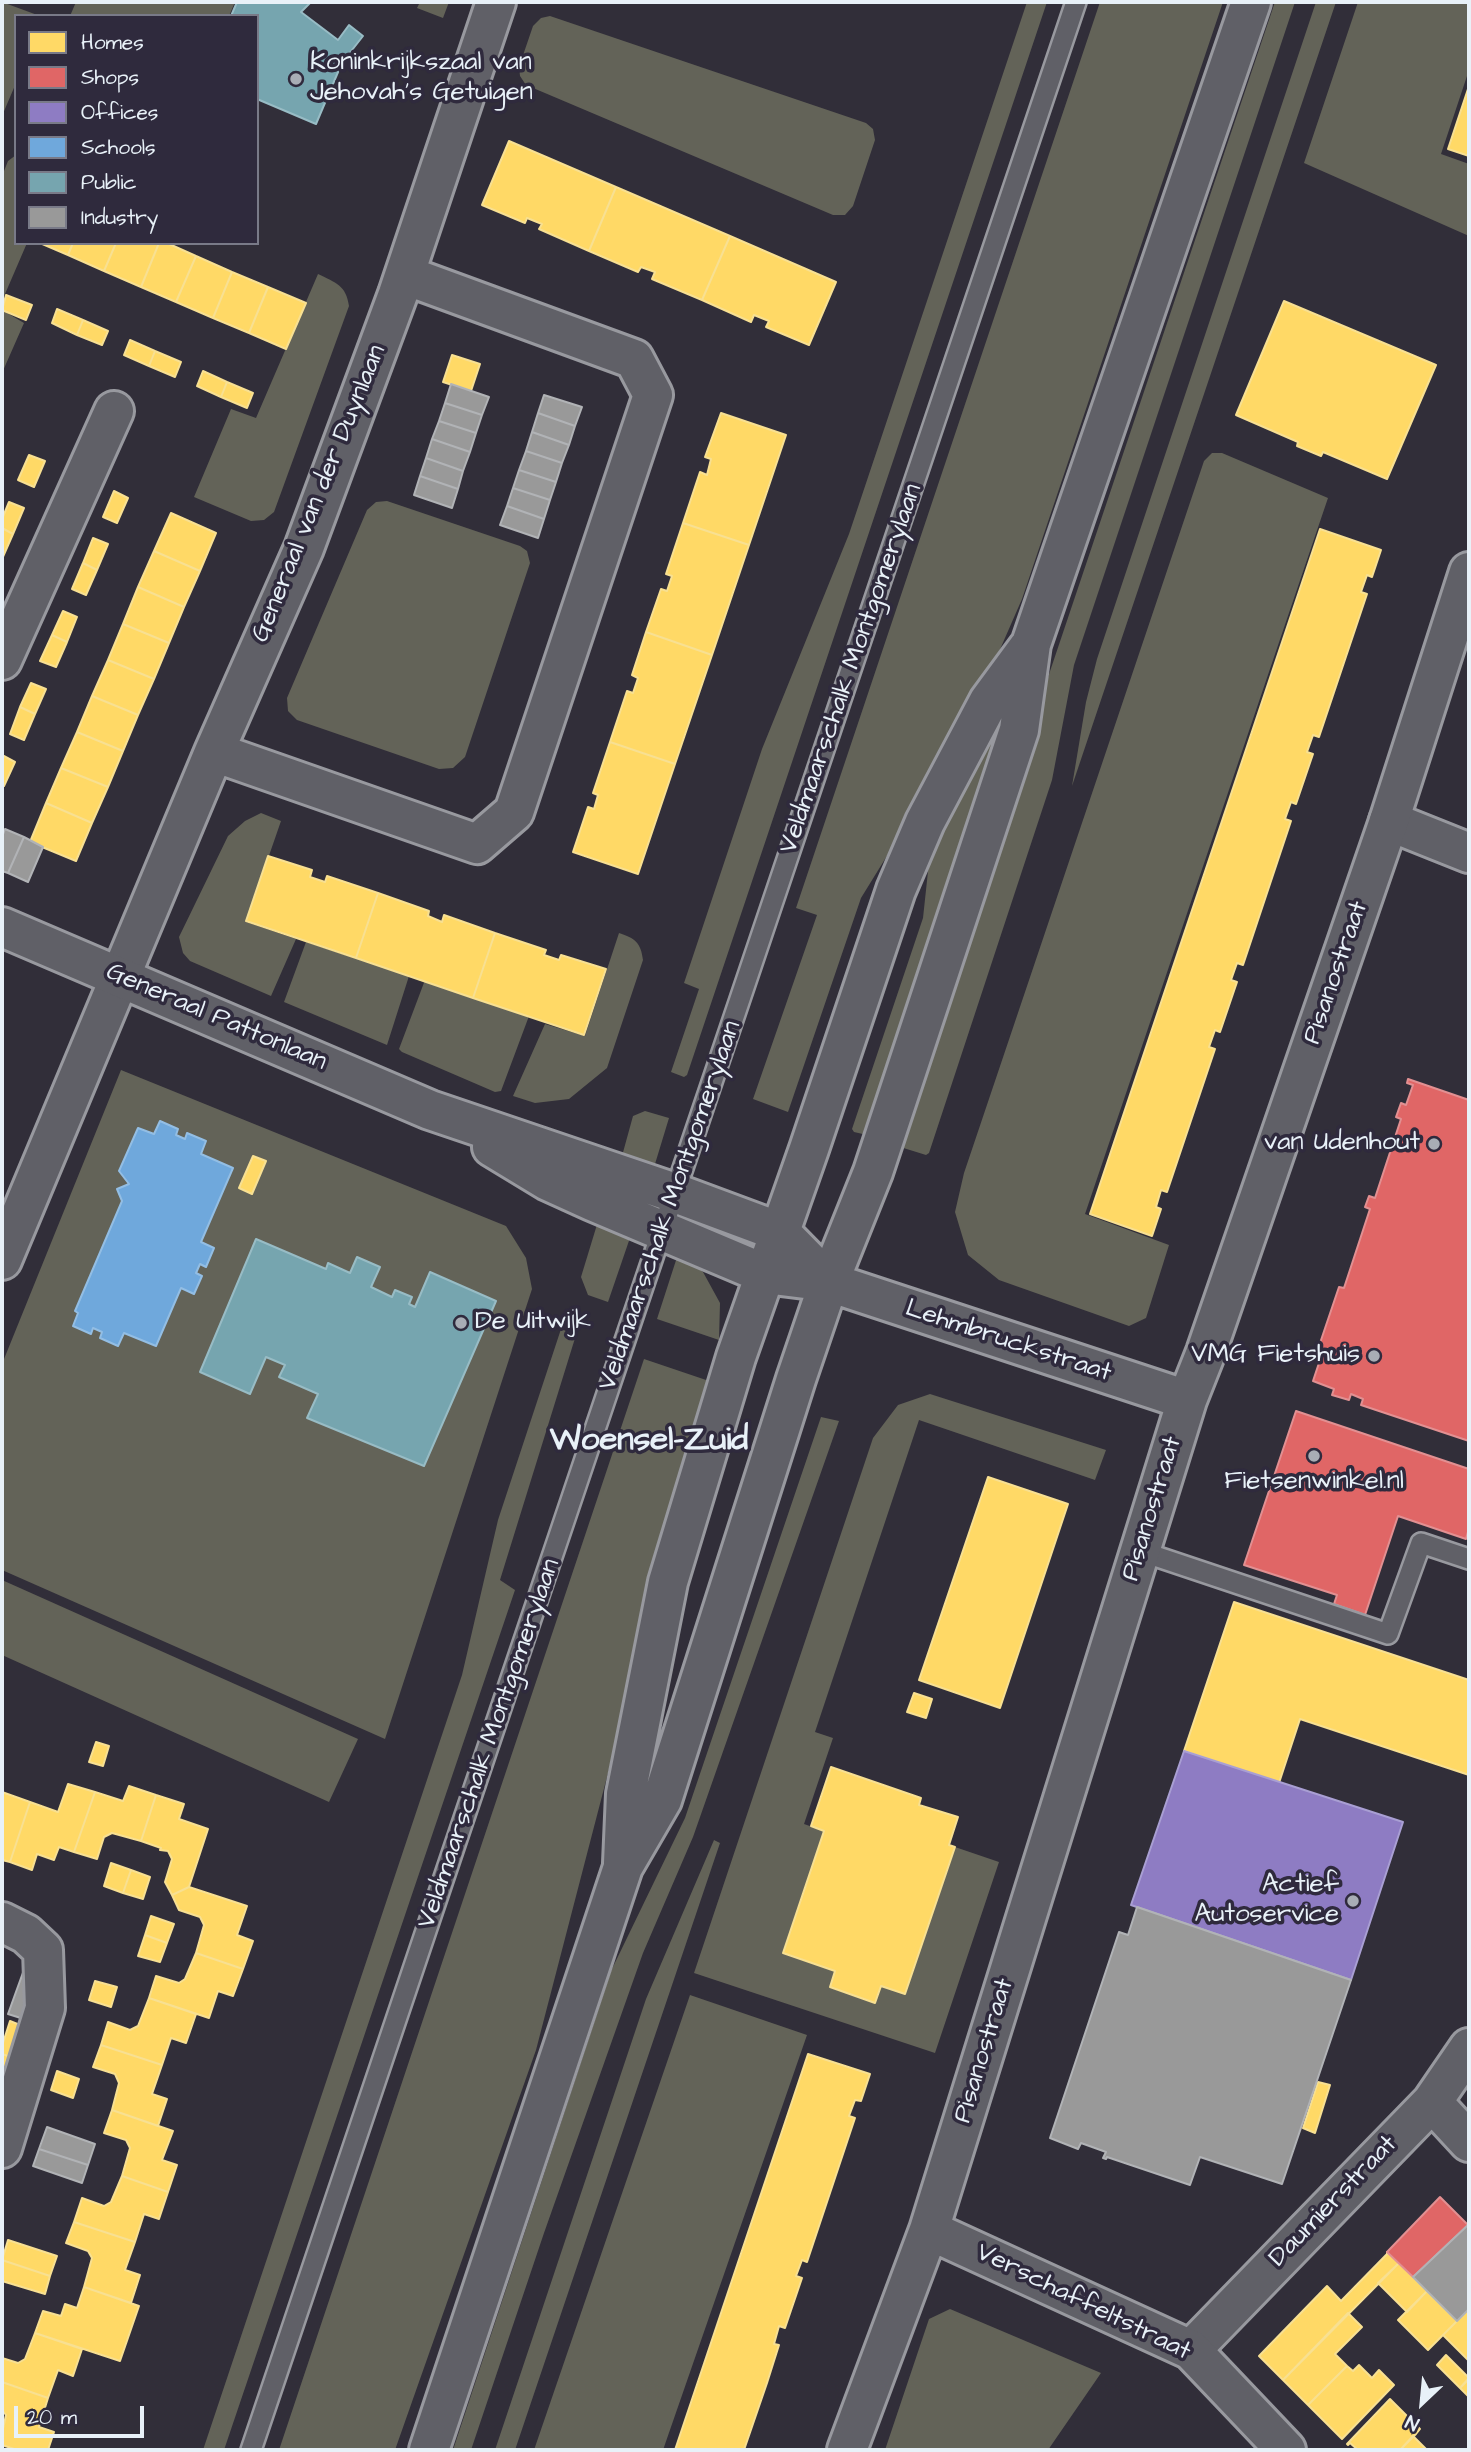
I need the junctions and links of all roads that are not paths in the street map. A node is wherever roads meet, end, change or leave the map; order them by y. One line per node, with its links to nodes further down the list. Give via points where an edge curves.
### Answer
1 (496, 2): 4 (street, Generaal van der Duynlaan)
2 (1076, 2): 15 (lane, Veldmaarschalk Montgomerylaan)
3 (1251, 2): 7 (street)
4 (405, 275): 9 (street, Generaal van der Duynlaan, via 303,548); 9 (street, via 634,359 653,395 514,812 477,844)
5 (114, 411): 8 (street)
6 (1469, 572): 10 (street, Pisanostraat)
7 (1031, 644): 17 (street, via 989,701 901,878); 20 (street, via 1019,730 873,1172)
8 (2, 660)
9 (214, 752): 13 (street, Generaal van der Duynlaan)
10 (1389, 821): 11 (street); 21 (street, Pisanostraat)
11 (1469, 853)
12 (2, 927): 13 (street, Generaal Pattonlaan)
13 (120, 976): 14 (street, Generaal Pattonlaan); 18 (street, Generaal van der Duynlaan)
14 (430, 1110): 15 (street, Generaal Pattonlaan); 16 (street, Generaal Pattonlaan, via 548,1181)
15 (675, 1193): 16 (lane, Veldmaarschalk Montgomerylaan); 17 (street, Generaal Pattonlaan)
16 (662, 1232): 19 (street, Generaal Pattonlaan); 32 (lane, Veldmaarschalk Montgomerylaan)
17 (780, 1232): 19 (street); 20 (street, Generaal Pattonlaan)
18 (2, 1260)
19 (765, 1274): 20 (street, Generaal Pattonlaan); 24 (street, via 668,1582 626,1794)
20 (829, 1282): 21 (street, Lehmbruckstraat); 24 (street, via 662,1800)
21 (1187, 1401): 22 (street, Pisanostraat)
22 (1140, 1551): 23 (lane, via 1388,1634 1421,1543); 30 (street, Pisanostraat)
23 (1469, 1559)
24 (623, 1867): 33 (street)
25 (2, 1922): 29 (street, via 26,1934 43,1951 45,2008)
26 (1469, 2048): 27 (street, Daumierstraat)
27 (1432, 2102): 28 (street); 31 (street, Daumierstraat)
28 (1469, 2142)
29 (2, 2148)
30 (929, 2230): 31 (street, Verschaffeltstraat); 34 (street, Pisanostraat)
31 (1191, 2350): 35 (street, Verschaffeltstraat)
32 (251, 2450)
33 (429, 2450)
34 (847, 2450)
35 (1286, 2450)

